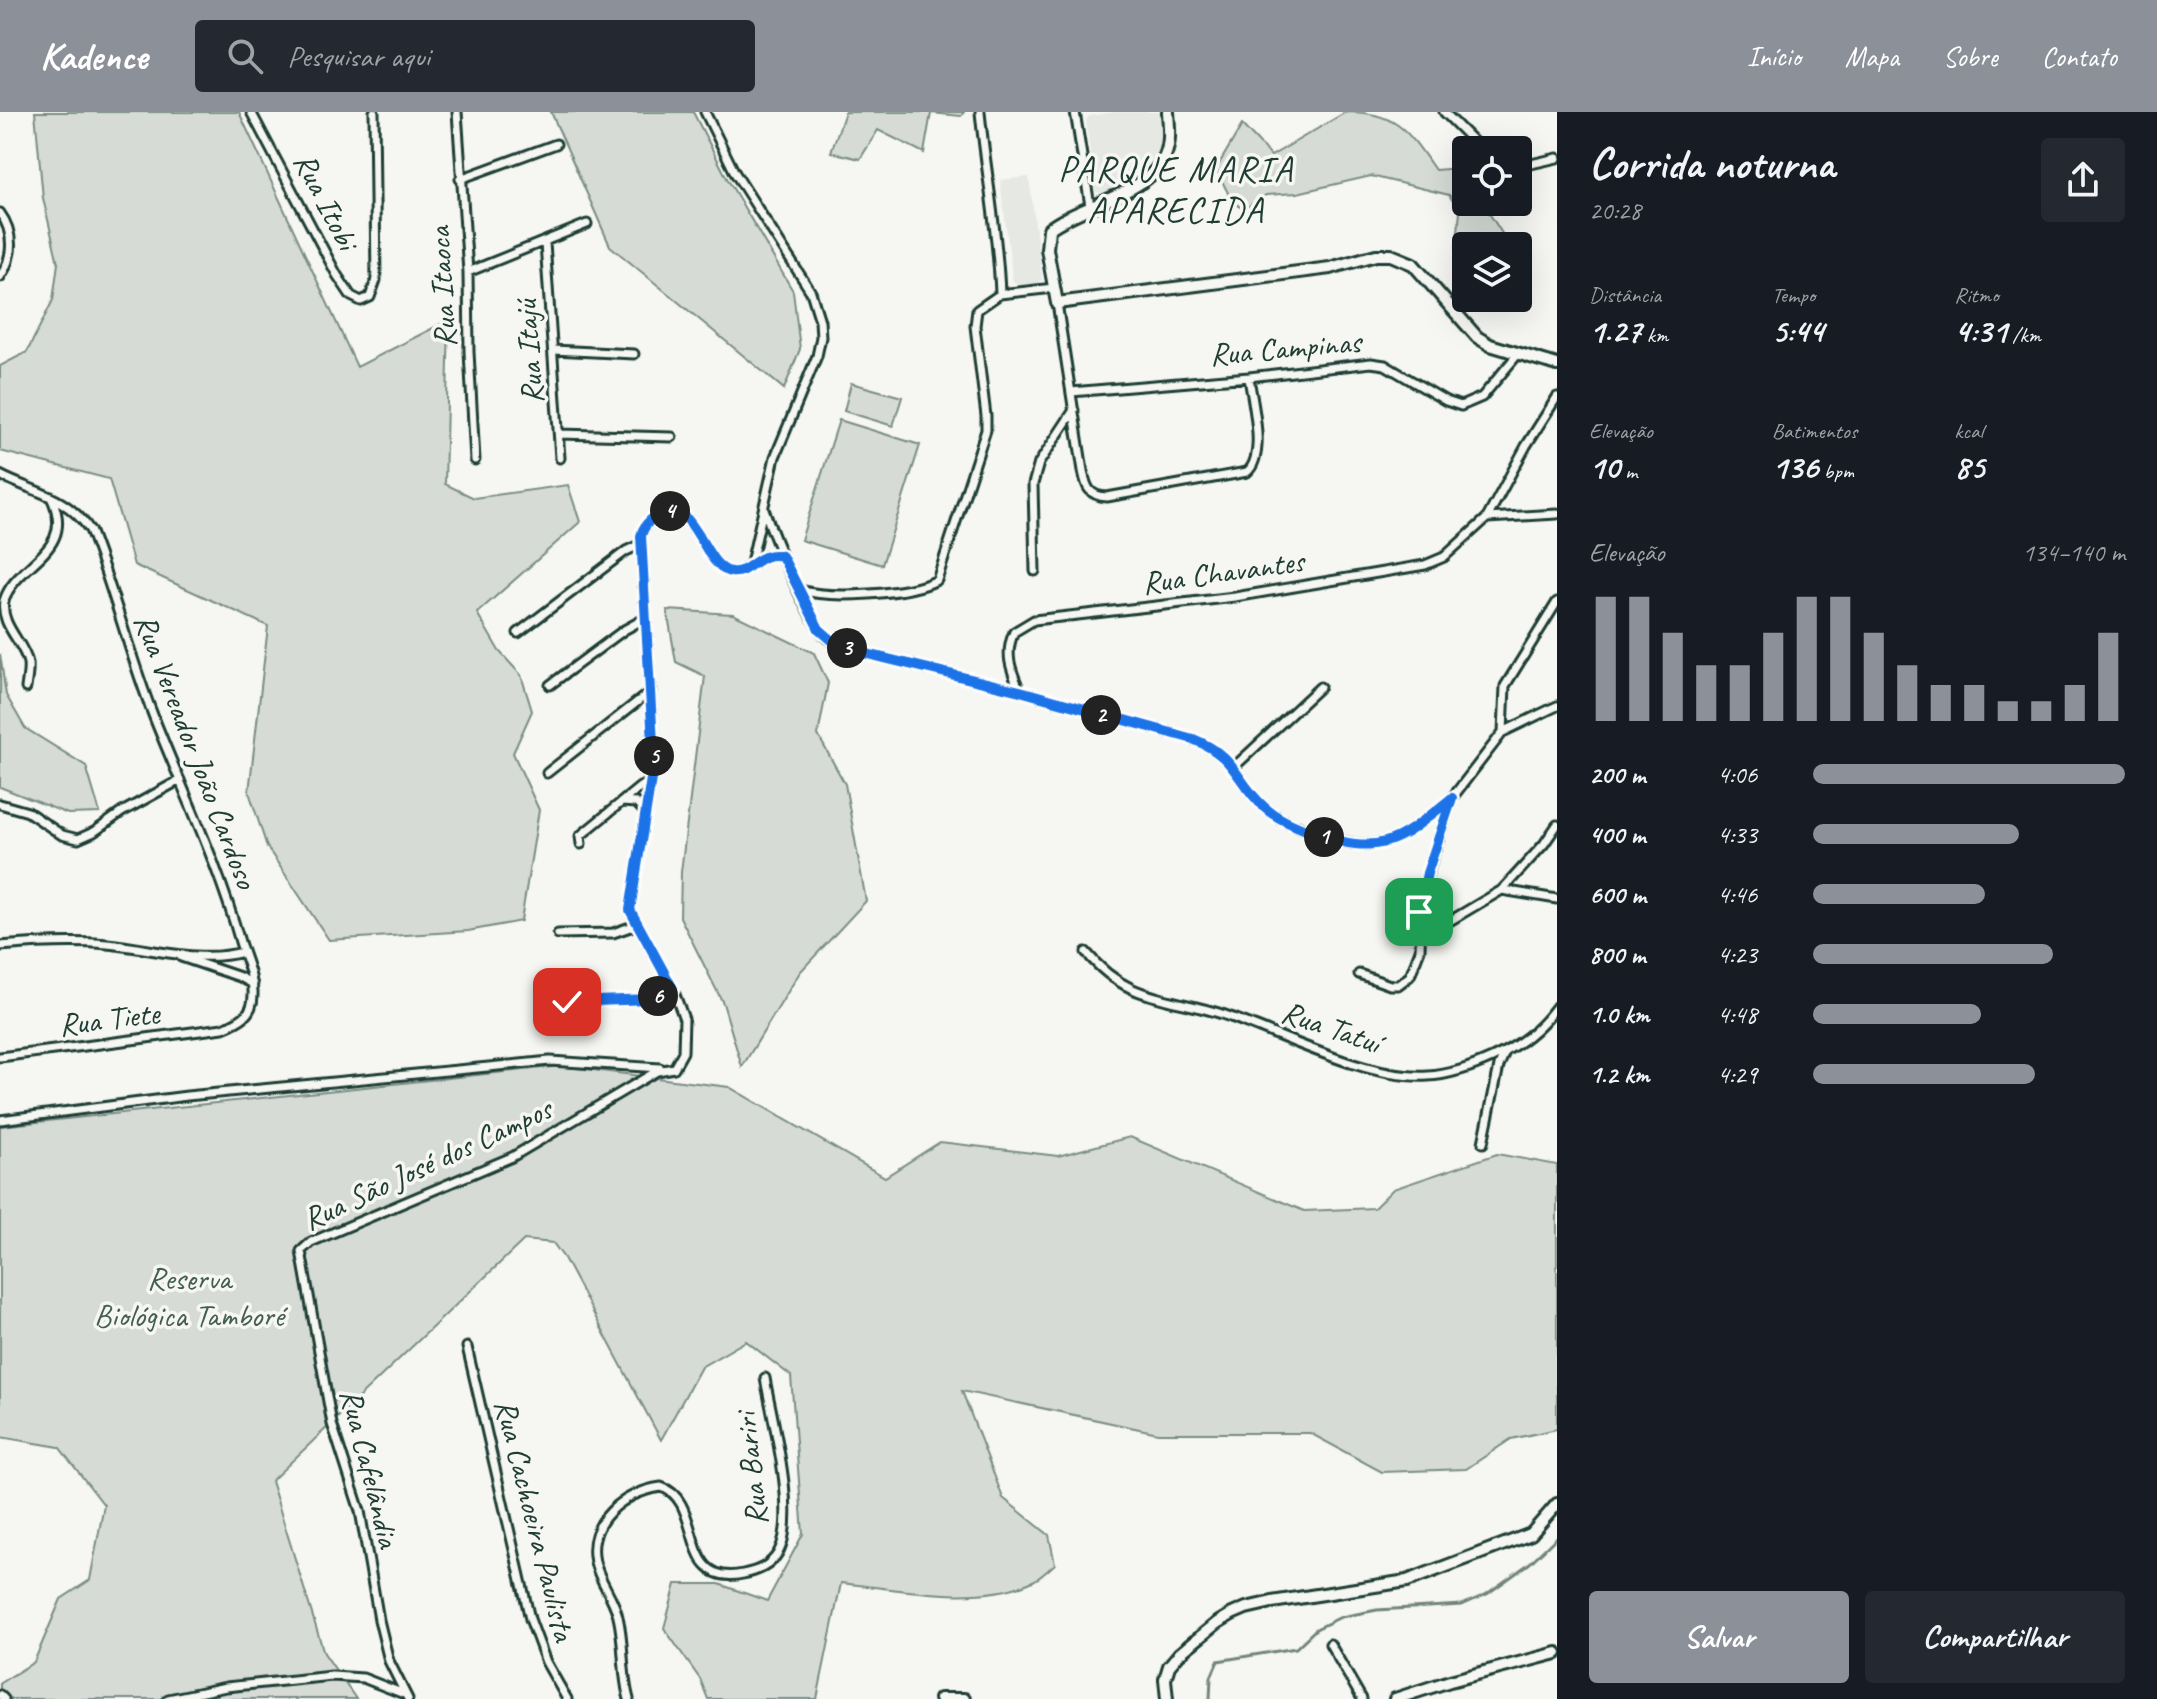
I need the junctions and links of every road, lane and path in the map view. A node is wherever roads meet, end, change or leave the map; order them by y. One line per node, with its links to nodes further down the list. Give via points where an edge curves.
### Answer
1 (251, 112): 2 (street, Rua Itobi, via 346,290 355,299 367,300 377,263)
2 (374, 112)
3 (457, 112): 13 (street, Rua Itaoca)
4 (705, 112): 37 (street, via 735,173 811,292 820,321 817,356 775,457)
5 (980, 112): 21 (street)
6 (1075, 112): 14 (street)
7 (1168, 112): 14 (street, via 1168,147 1156,169)
8 (1444, 112): 9 (street)
9 (1468, 136)
10 (556, 144): 13 (street)
11 (1557, 158): 12 (street)
12 (1532, 164)
13 (460, 179): 18 (street, Rua Itaoca)
14 (1090, 206): 20 (street, via 1049,229)
15 (0, 213): 19 (street, via 11,246)
16 (587, 224): 17 (street)
17 (545, 243): 18 (street); 23 (street, Rua Itajú)
18 (468, 272): 34 (street, Rua Itaoca)
19 (0, 277)
20 (1054, 288): 21 (street); 22 (street)
21 (1000, 294): 44 (street, via 977,310 975,318 986,430 937,580 850,596)
22 (1057, 303): 25 (street, via 1330,268 1376,255 1401,257 1430,280 1477,337); 28 (street)
23 (553, 350): 24 (street); 31 (street, Rua Itajú)
24 (634, 354)
25 (1518, 354): 26 (street); 27 (street, Rua Campinas, via 1482,397 1461,406 1379,363)
26 (1557, 365)
27 (1249, 377): 28 (street, Rua Campinas); 30 (street, via 1258,453 1253,467 1239,475 1098,497 1085,480)
28 (1071, 392): 30 (street)
29 (1557, 397): 39 (street, Rua Chavantes)
30 (1074, 410): 43 (street, via 1039,463 1033,484)
31 (559, 434): 32 (street); 33 (street, Rua Itajú)
32 (672, 437)
33 (560, 458)
34 (475, 460)
35 (0, 475): 36 (street, Rua Vereador João Cardoso)
36 (50, 495): 50 (street, via 58,512 56,531 40,559 4,598 3,617 27,659); 57 (street, Rua Vereador João Cardoso, via 72,508 90,530 151,712)
37 (764, 509): 41 (street); 42 (street)
38 (1557, 514): 39 (street)
39 (1487, 518): 52 (street, Rua Chavantes, via 1452,551 1425,565 1235,597 1034,620 1014,632 1008,650)
40 (641, 544): 42 (street, via 644,526 672,510 687,518 723,569 736,572); 46 (street); 47 (street)
41 (782, 556): 42 (street, via 765,555); 44 (street)
42 (750, 565)
43 (1035, 571)
44 (800, 590): 52 (street, via 819,629 835,643)
45 (1557, 602): 54 (street, via 1505,686)
46 (646, 618): 48 (street); 51 (street)
47 (518, 633)
48 (550, 685)
49 (1320, 687): 55 (street)
50 (26, 688)
51 (651, 691): 56 (street); 58 (street)
52 (1020, 691): 55 (street, via 1193,739)
53 (1557, 706): 54 (street)
54 (1503, 732): 59 (street)
55 (1234, 767): 59 (street, via 1277,816 1341,843 1380,844 1401,838)
56 (547, 773)
57 (180, 780): 61 (street, via 78,839 62,835 28,812); 71 (street, Rua Vereador João Cardoso, via 212,854)
58 (650, 783): 60 (street); 62 (street)
59 (1452, 798): 69 (street, via 1422,892)
60 (622, 802): 62 (street, via 636,803); 64 (street, via 580,836)
61 (0, 804)
62 (645, 812): 67 (street, via 630,910)
63 (1557, 825): 65 (street)
64 (581, 844)
65 (1502, 890): 66 (street); 69 (street)
66 (1557, 899)
67 (636, 925): 68 (street, via 613,933); 76 (street)
68 (558, 934)
69 (1421, 938): 74 (street, via 1417,963 1404,982 1390,985)
70 (0, 946): 73 (street, Rua Tiete, via 102,944)
71 (243, 952): 73 (street, Rua Tiete); 75 (street, Rua Vereador João Cardoso)
72 (1086, 952): 79 (street, Rua Tatuí, via 1102,971 1149,997 1225,1015 1376,1070 1430,1076)
73 (172, 954): 75 (street, Rua Tiete)
74 (1359, 974)
75 (253, 984): 80 (street, Rua Tiete, via 252,1008 223,1028)
76 (673, 989): 77 (street, via 651,999); 81 (street, via 685,1031 683,1052)
77 (567, 1002)
78 (1557, 1006): 79 (street, Rua Tatuí, via 1541,1028)
79 (1505, 1052): 83 (street)
80 (0, 1057)
81 (674, 1068): 82 (street, via 550,1061); 84 (street, Rua São José dos Campos, via 657,1071 512,1157 311,1242)
82 (0, 1120)
83 (1483, 1143)
84 (301, 1251): 90 (street, Rua Cafelândia, via 332,1424 360,1511 389,1661)
85 (467, 1347): 92 (street, Rua Cachoeira Paulista, via 530,1619)
86 (765, 1378): 93 (street, Rua Bariri, via 785,1509 785,1534 770,1565 736,1576 707,1567 697,1553 680,1500 661,1487 615,1506 595,1533 595,1564 617,1613)
87 (1557, 1504): 96 (street, via 1531,1534 1407,1581 1272,1602 1232,1614 1169,1666)
88 (1330, 1644): 97 (street)
89 (1557, 1653): 98 (street)
90 (406, 1696): 91 (street, Rua Cafelândia, via 363,1678 332,1676)
91 (168, 1699)
92 (567, 1699)
93 (629, 1699)
94 (940, 1699): 95 (street)
95 (964, 1699)
96 (1167, 1699)
97 (1362, 1699)
98 (1395, 1699)

